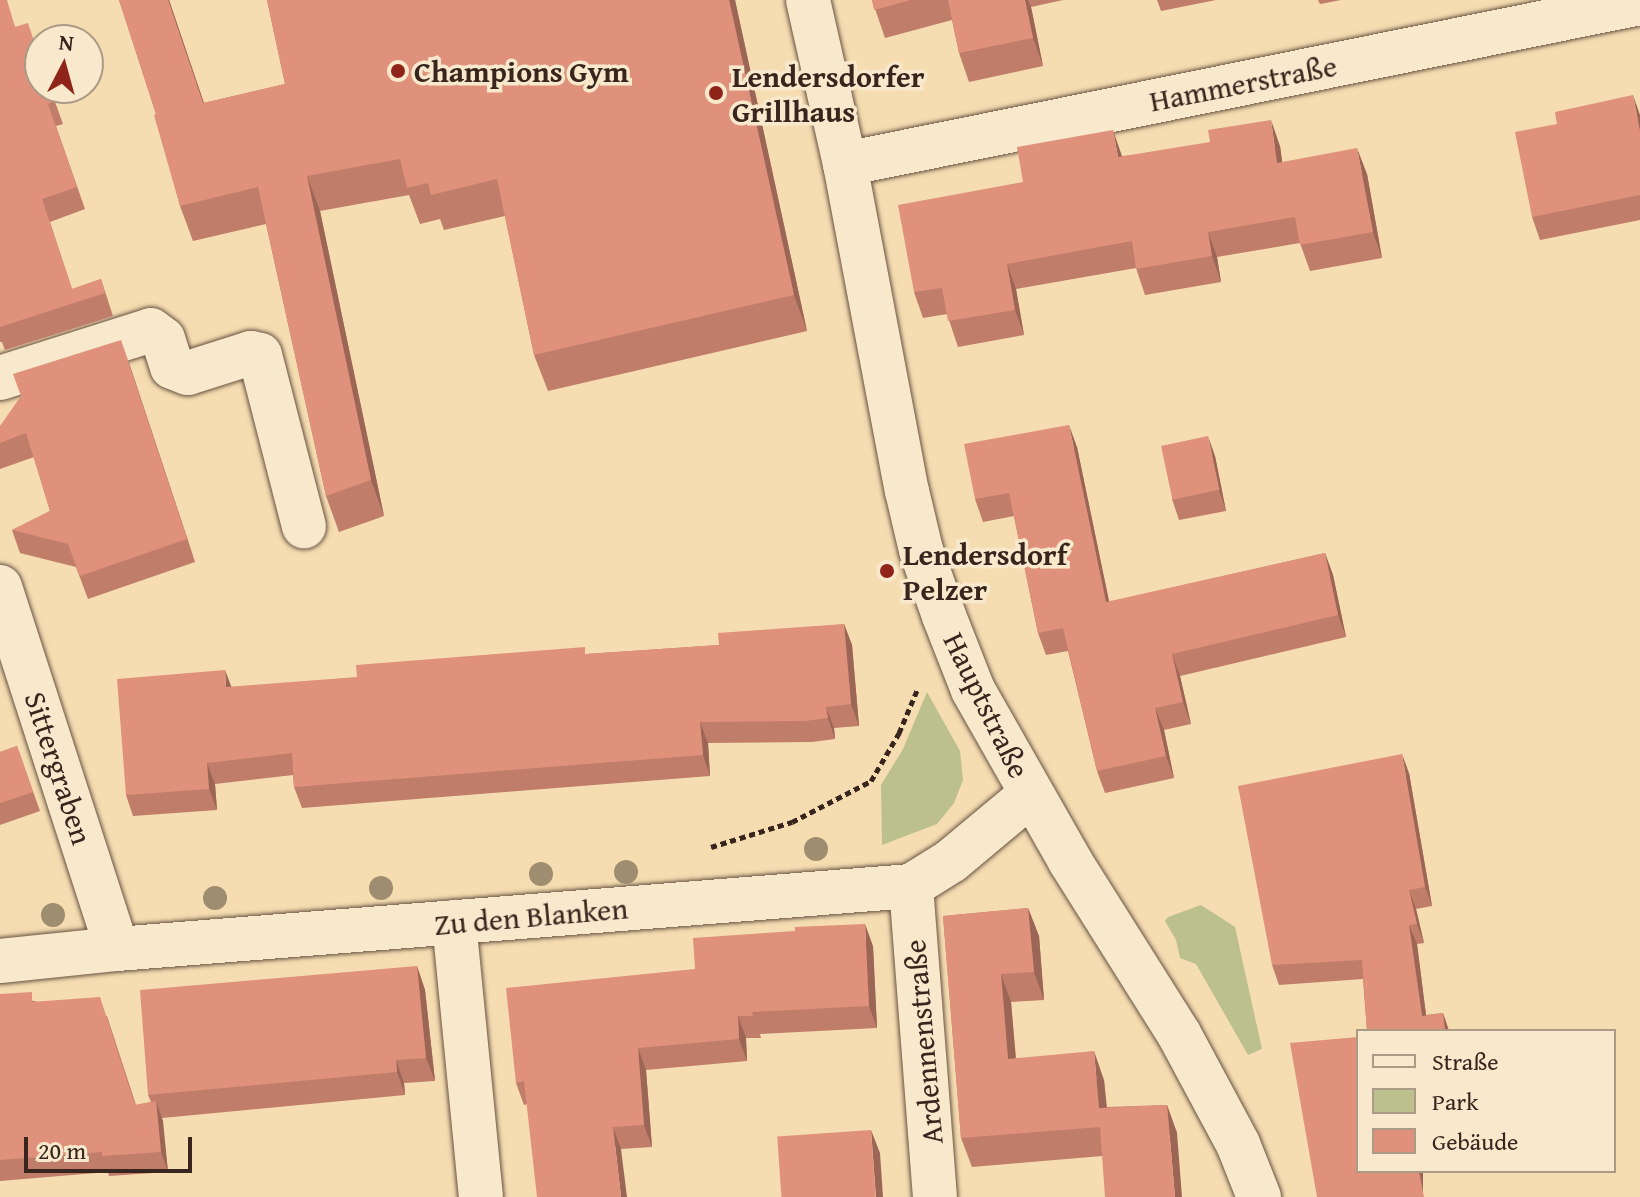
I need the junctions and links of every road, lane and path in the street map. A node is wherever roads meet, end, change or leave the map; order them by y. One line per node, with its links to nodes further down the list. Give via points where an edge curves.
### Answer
1 (808, 0): 3 (street, Hauptstraße)
2 (1640, 3): 3 (street, Hammerstraße)
3 (845, 164): 7 (street, Hauptstraße, via 907,491)
4 (0, 378): 5 (street, via 151,330 163,339 172,367 188,373 251,353 260,355)
5 (304, 526)
6 (0, 587): 12 (street, Sittergraben)
7 (944, 616): 8 (street, Hauptstraße, via 973,690); 9 (path, via 899,733 871,781 792,822)
8 (1031, 794): 10 (street, Zu den Blanken, via 951,861); 16 (street, Hauptstraße, via 1179,1034 1238,1144)
9 (706, 849)
10 (911, 886): 11 (street, Zu den Blanken); 15 (street, Ardennenstraße)
11 (454, 922): 12 (street, Zu den Blanken); 14 (street)
12 (117, 949): 13 (street, Zu den Blanken)
13 (0, 961)
14 (481, 1197)
15 (935, 1197)
16 (1259, 1197)

